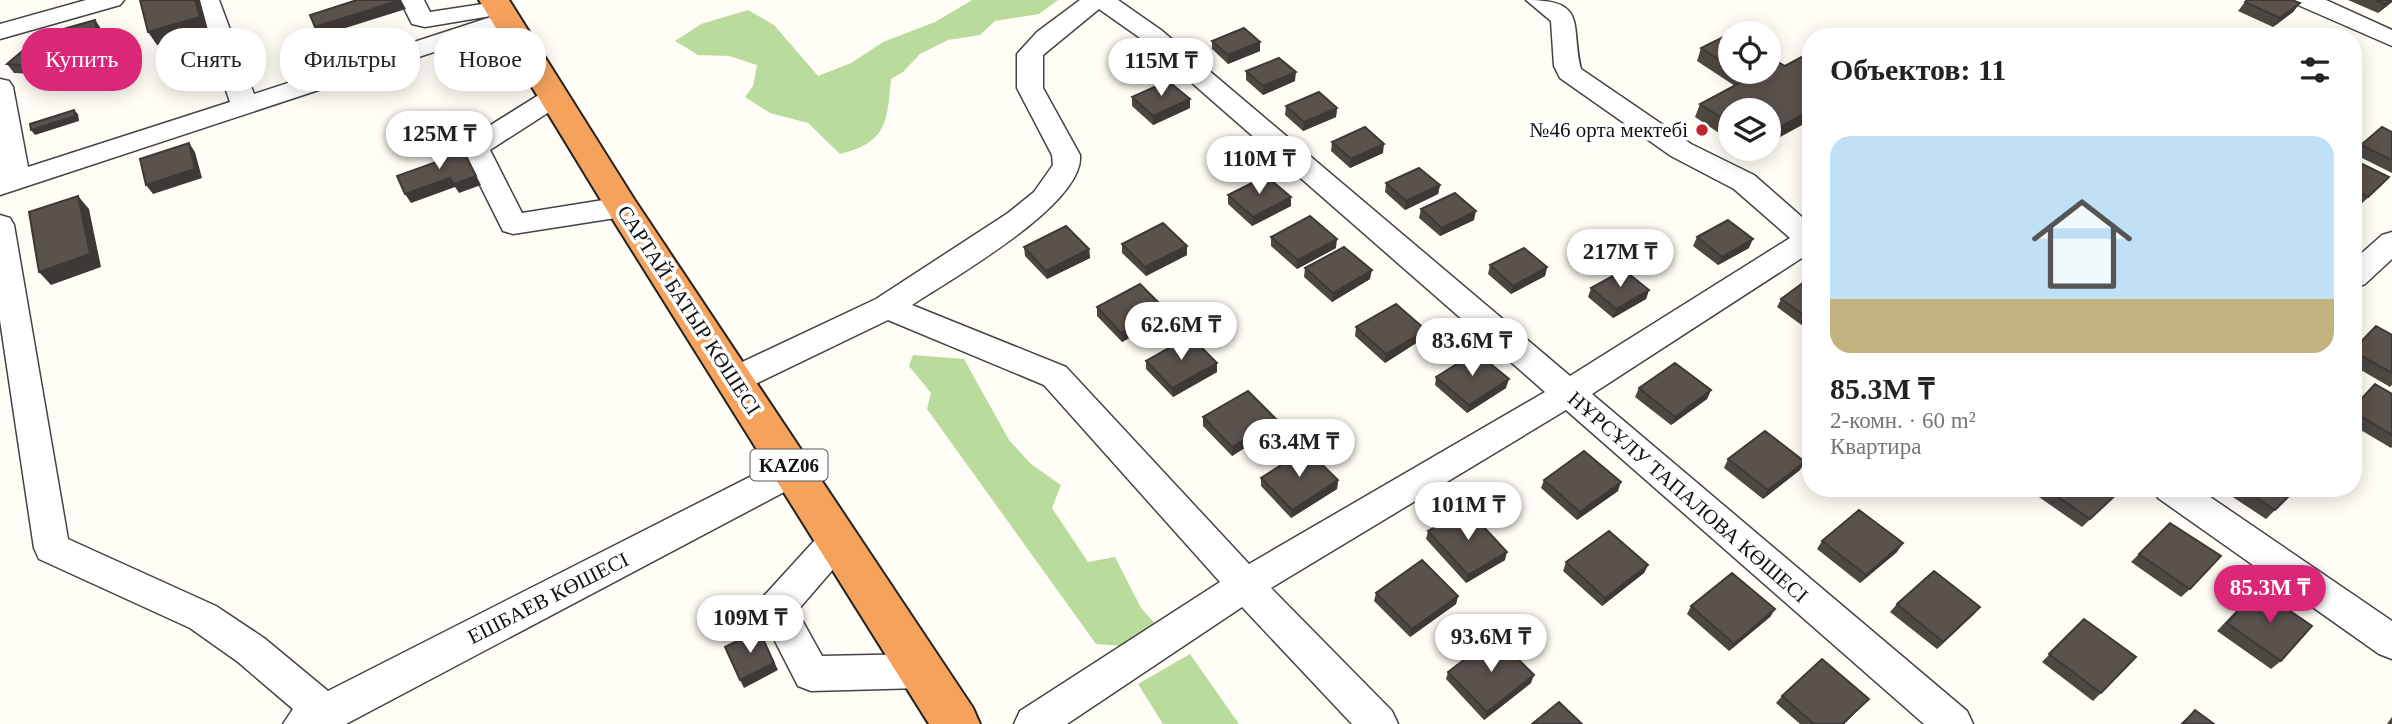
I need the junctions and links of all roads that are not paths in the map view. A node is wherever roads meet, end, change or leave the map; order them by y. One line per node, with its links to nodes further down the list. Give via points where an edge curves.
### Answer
1 (111, 0): 9 (street)
2 (207, 0): 13 (street)
3 (412, 0): 8 (street, via 425,20)
4 (1095, 0): 21 (street, via 1030,54 1030,88 1066,155 1067,166 1059,181 1018,220)
5 (1102, 0): 23 (street, НҰРСҰЛУ ТАПАЛОВА КӨШЕСІ, via 1153,35)
6 (1538, 0): 17 (street, via 1562,18 1569,74 1681,150 1744,181)
7 (2306, 0): 10 (street)
8 (500, 10): 12 (highway, САРТАЙ БАТЫР КӨШЕСІ / KАZ06); 13 (street)
9 (0, 33)
10 (2392, 39)
11 (0, 87): 14 (street)
12 (554, 97): 15 (highway, САРТАЙ БАТЫР КӨШЕСІ / KАZ06); 15 (street, via 475,147 513,224)
13 (245, 106): 14 (street)
14 (8, 183)
15 (622, 206): 22 (highway, САРТАЙ БАТЫР КӨШЕСІ / KАZ06)
16 (0, 225): 30 (street, via 52,548 204,618 245,646)
17 (1802, 233)
18 (2392, 242): 20 (street)
19 (1802, 246): 23 (street)
20 (2362, 270)
21 (887, 307): 22 (street); 27 (street, via 1055,376)
22 (734, 380): 24 (highway, САРТАЙ БАТЫР КӨШЕСІ / KАZ06)
23 (1567, 394): 27 (street); 34 (street, НҰРСҰЛУ ТАПАЛОВА КӨШЕСІ)
24 (793, 471): 26 (highway, САРТАЙ БАТЫР КӨШЕСІ / KАZ06); 30 (street, ЕШБАЕВ КӨШЕСІ)
25 (2183, 497): 28 (street)
26 (837, 540): 29 (highway, САРТАЙ БАТЫР КӨШЕСІ / KАZ06); 29 (street, via 776,608 811,674)
27 (1245, 585): 32 (street); 33 (street)
28 (2392, 642)
29 (921, 671): 31 (highway, САРТАЙ БАТЫР КӨШЕСІ / KАZ06)
30 (318, 720)
31 (956, 724)
32 (1034, 724)
33 (1378, 724)
34 (1953, 724)

